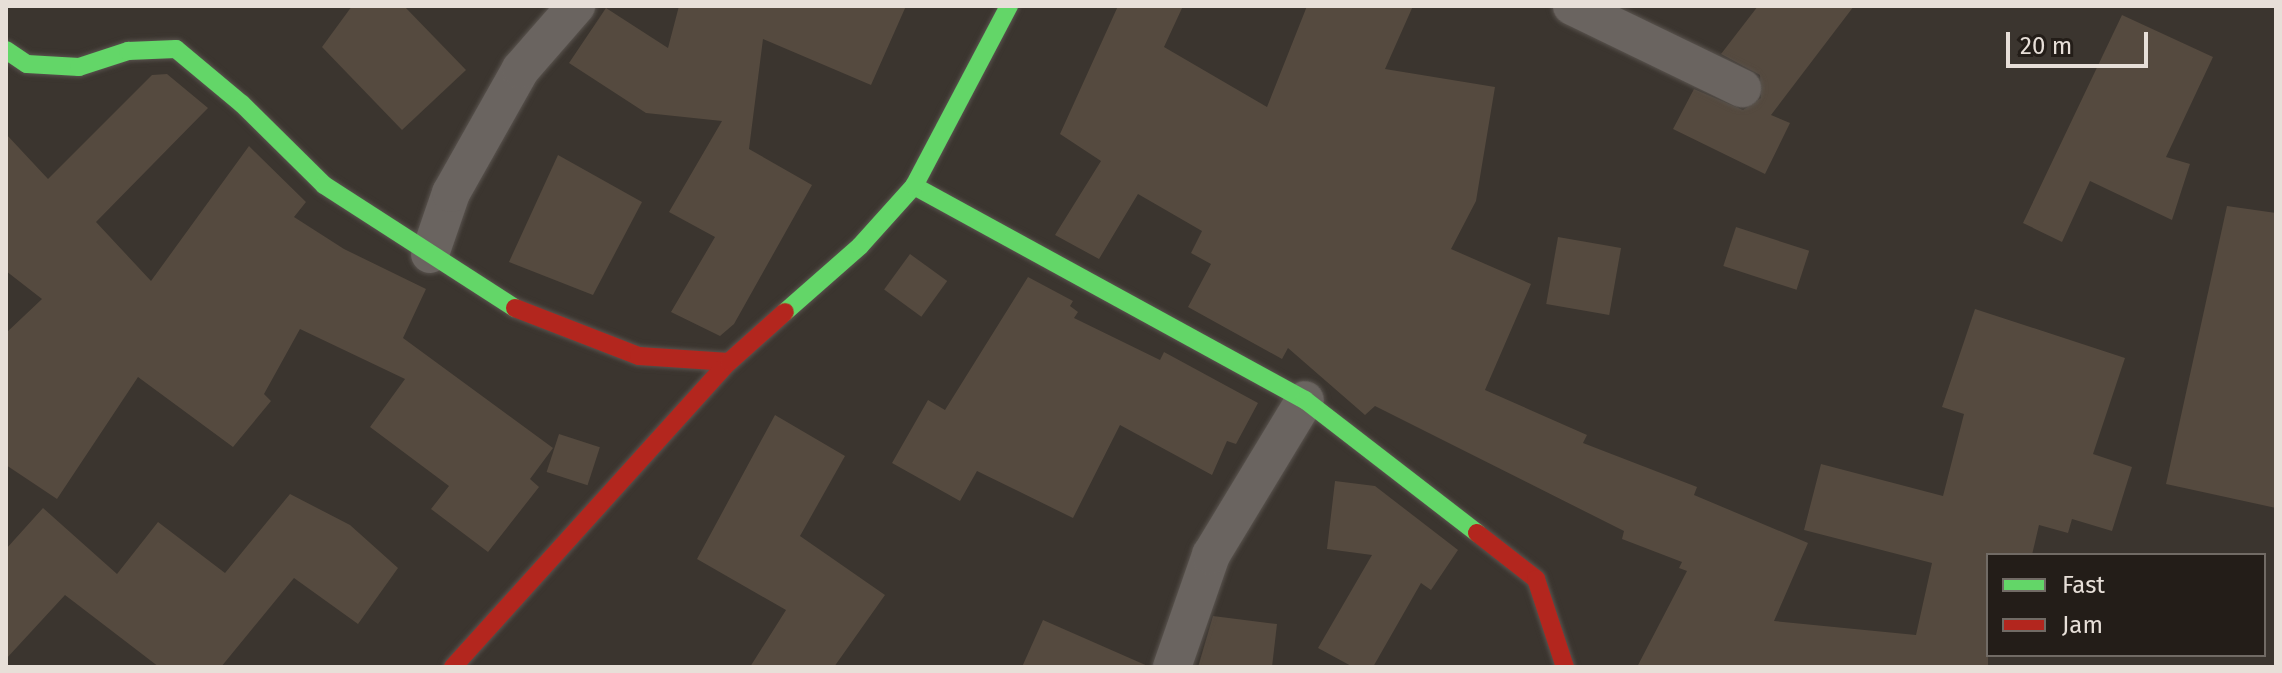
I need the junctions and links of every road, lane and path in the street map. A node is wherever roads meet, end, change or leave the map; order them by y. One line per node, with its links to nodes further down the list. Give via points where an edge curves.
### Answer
1 (576, 6): 7 (street, via 521,69 451,193)
2 (1009, 6): 6 (street)
3 (1572, 6): 5 (street)
4 (6, 50): 7 (street, via 27,64 79,67 128,51 176,49 242,104 324,185)
5 (1742, 88)
6 (914, 186): 8 (street, via 860,246); 9 (street)
7 (430, 254): 8 (street, via 518,310 639,356)
8 (729, 362): 10 (street)
9 (1305, 400): 11 (street, via 1211,555); 12 (street, via 1536,579)
10 (453, 667)
11 (1172, 667)
12 (1565, 667)

